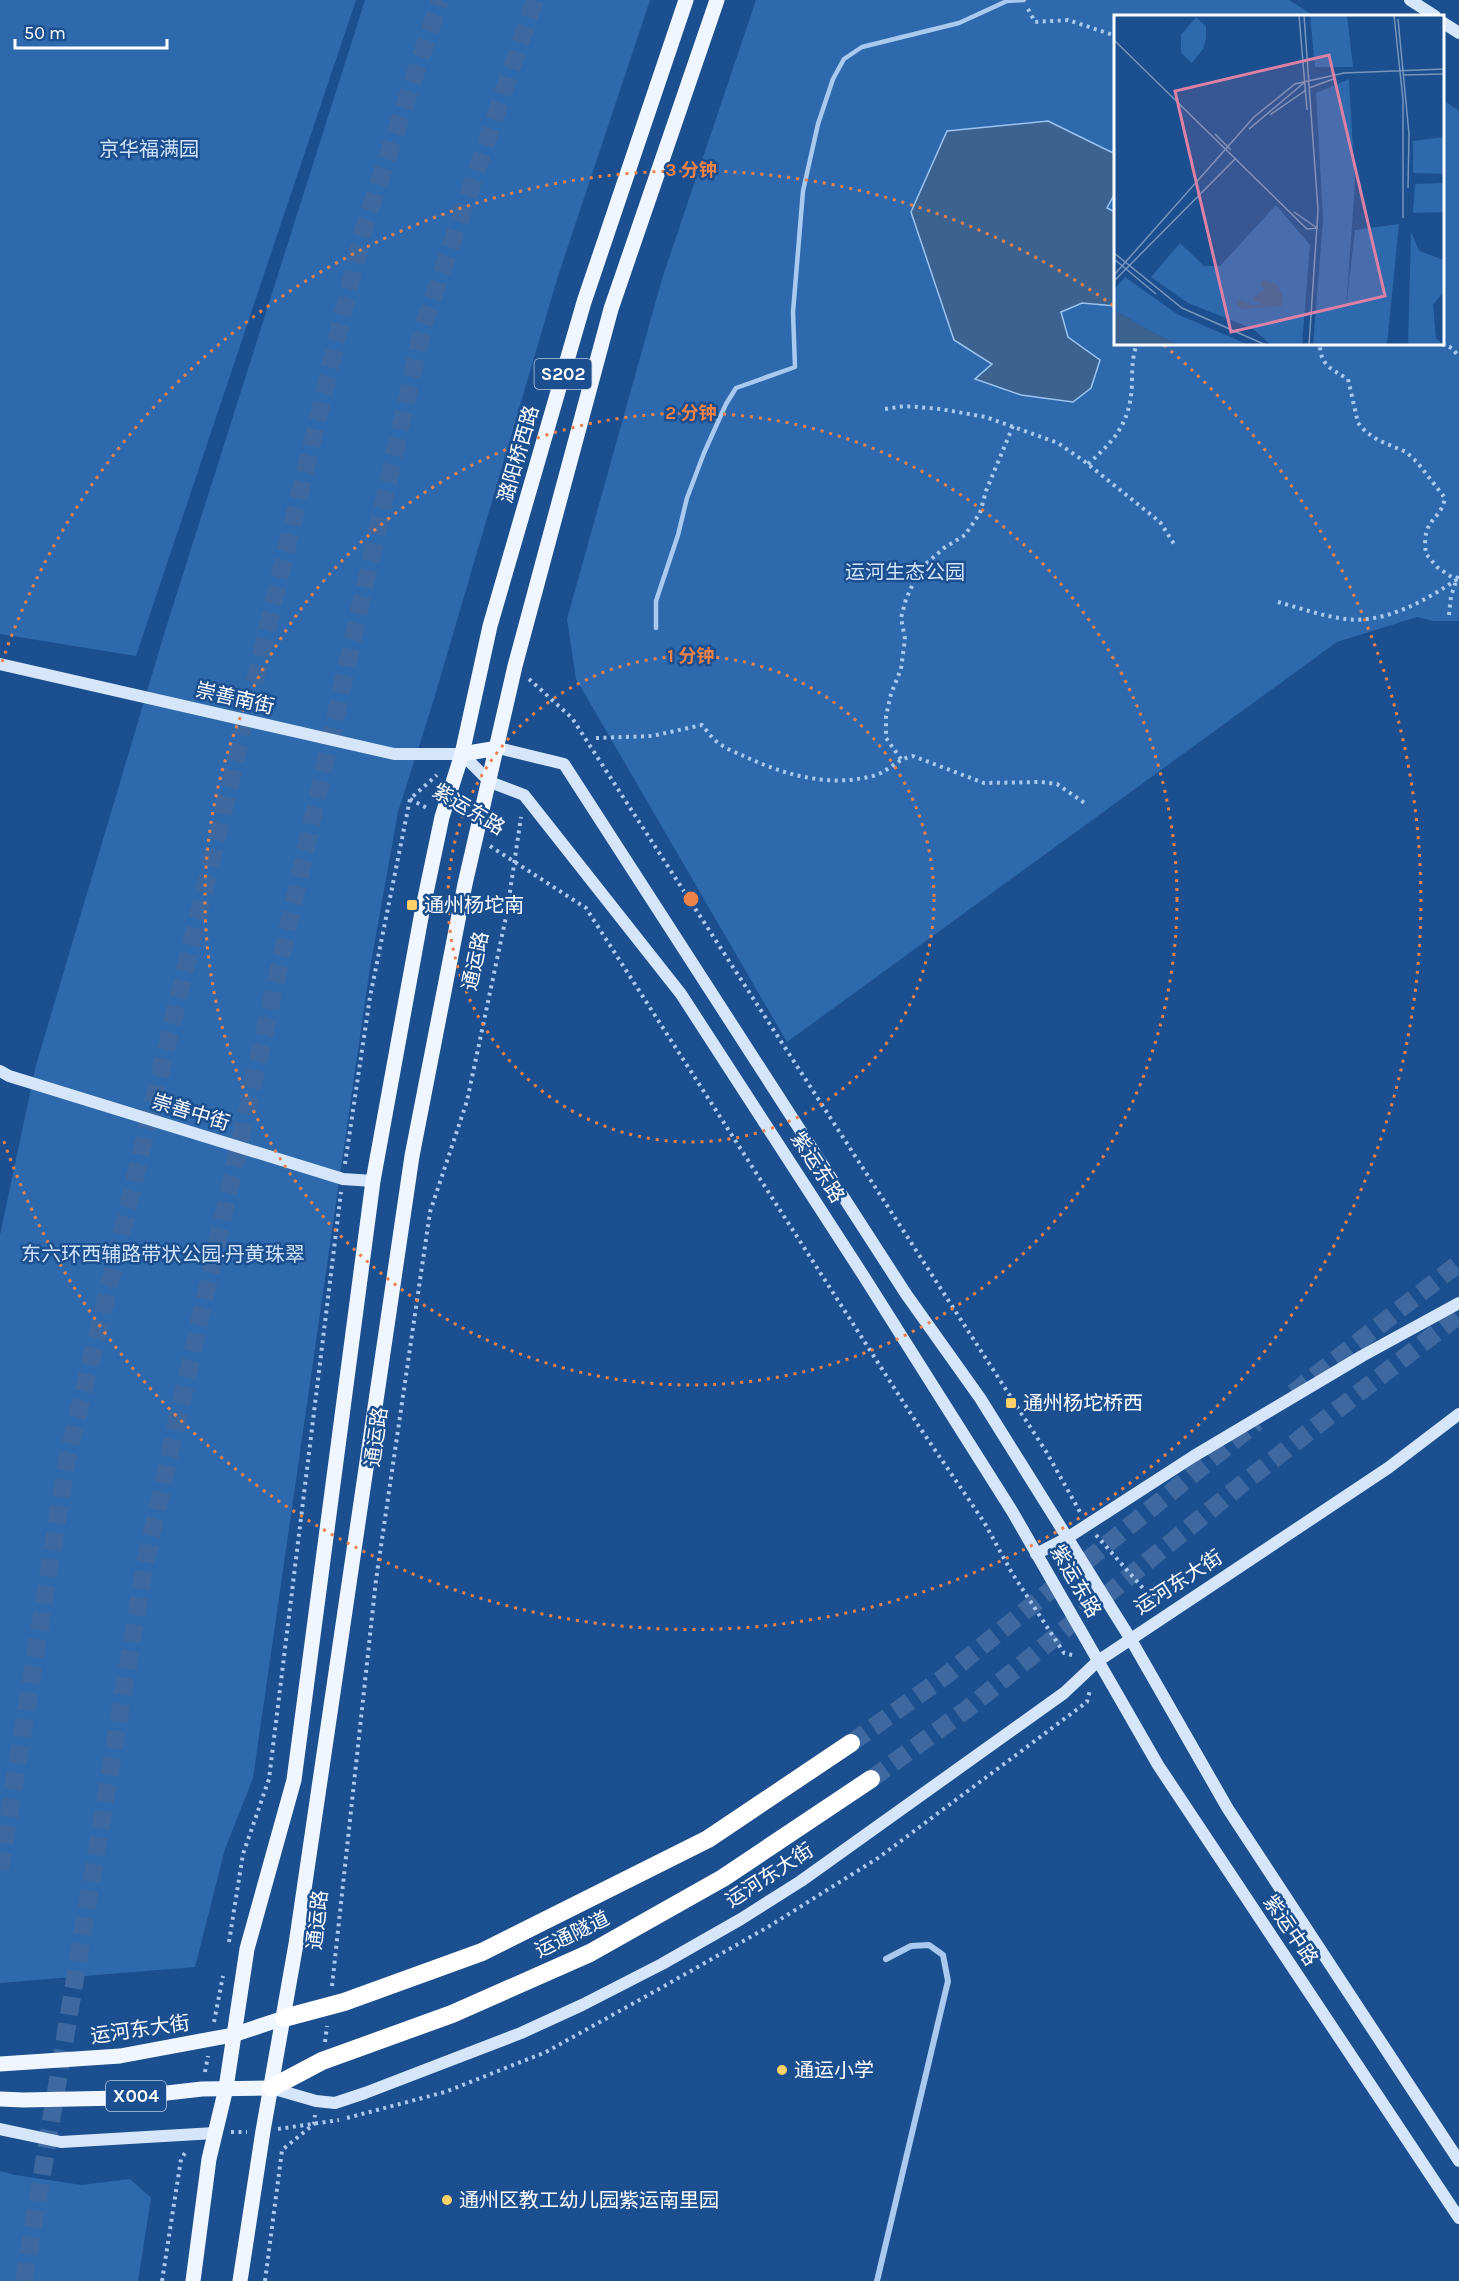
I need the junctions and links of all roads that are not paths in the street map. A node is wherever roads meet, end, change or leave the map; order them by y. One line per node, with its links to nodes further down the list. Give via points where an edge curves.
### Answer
1 (686, 0): 11 (main road, 潞阳桥西路 / S202, via 580,313 490,626)
2 (717, 0): 10 (main road, S202, via 611,309 515,666)
3 (1410, 0): 5 (main road)
4 (1024, 1): 8 (lane, via 1007,1 959,23 862,46 844,59 832,80 818,124 803,191 793,312 795,367 736,388 726,404 687,498 656,601)
5 (1433, 15)
6 (1444, 23): 7 (main road)
7 (1459, 33)
8 (656, 628)
9 (0, 664): 11 (main road, 崇善南街, via 394,754)
10 (498, 748): 11 (main road, 紫运东路); 12 (main road, 通运路); 17 (main road, 紫运东路, via 564,764 906,1294 980,1398)
11 (462, 754): 12 (main road, 紫运东路); 14 (main road, 通运路, via 442,817 422,912)
12 (490, 782): 18 (main road, 紫运东路, via 524,795 681,994 869,1284); 24 (main road, 通运路, via 412,1156)
13 (0, 1071): 14 (main road, 崇善中街, via 343,1179)
14 (373, 1181): 25 (main road, 通运路, via 294,1780 247,1949)
15 (1459, 1303): 17 (main road, via 1194,1455)
16 (1459, 1414): 19 (main road, 运河东大街 / X004, via 1388,1468)
17 (1067, 1538): 18 (main road); 19 (main road, 紫运东路)
18 (1036, 1554): 20 (main road, 紫运东路)
19 (1130, 1638): 20 (main road, 运河东大街 / X004); 32 (main road, 紫运中路, via 1228,1809)
20 (1098, 1660): 28 (main road, 运河东大街 / X004, via 1064,1693 801,1881 662,1964 521,2033 335,2103); 33 (main road, 紫运中路, via 1158,1765)
21 (850, 1743): 24 (highway, 运通隧道, via 698,1844 482,1952 330,2006)
22 (872, 1779): 28 (highway, 运通隧道, via 723,1878 590,1953 452,2014 322,2061)
23 (886, 1959): 36 (street, via 911,1946 930,1945 943,1955 948,1981)
24 (284, 2018): 25 (main road, 运河东大街 / X004); 28 (main road, 通运路)
25 (233, 2035): 26 (main road, 运河东大街 / X004, via 120,2056); 27 (main road, 通运路)
26 (0, 2064)
27 (226, 2088): 28 (main road, 运河东大街 / X004); 29 (main road, 运河东大街 / X004, via 123,2098); 31 (main road, 通运路)
28 (271, 2088): 35 (main road, 通运路)
29 (0, 2099)
30 (0, 2129): 31 (main road, via 61,2142)
31 (215, 2133): 34 (main road)
32 (1459, 2161)
33 (1459, 2218)
34 (193, 2281)
35 (240, 2281)
36 (877, 2281)

